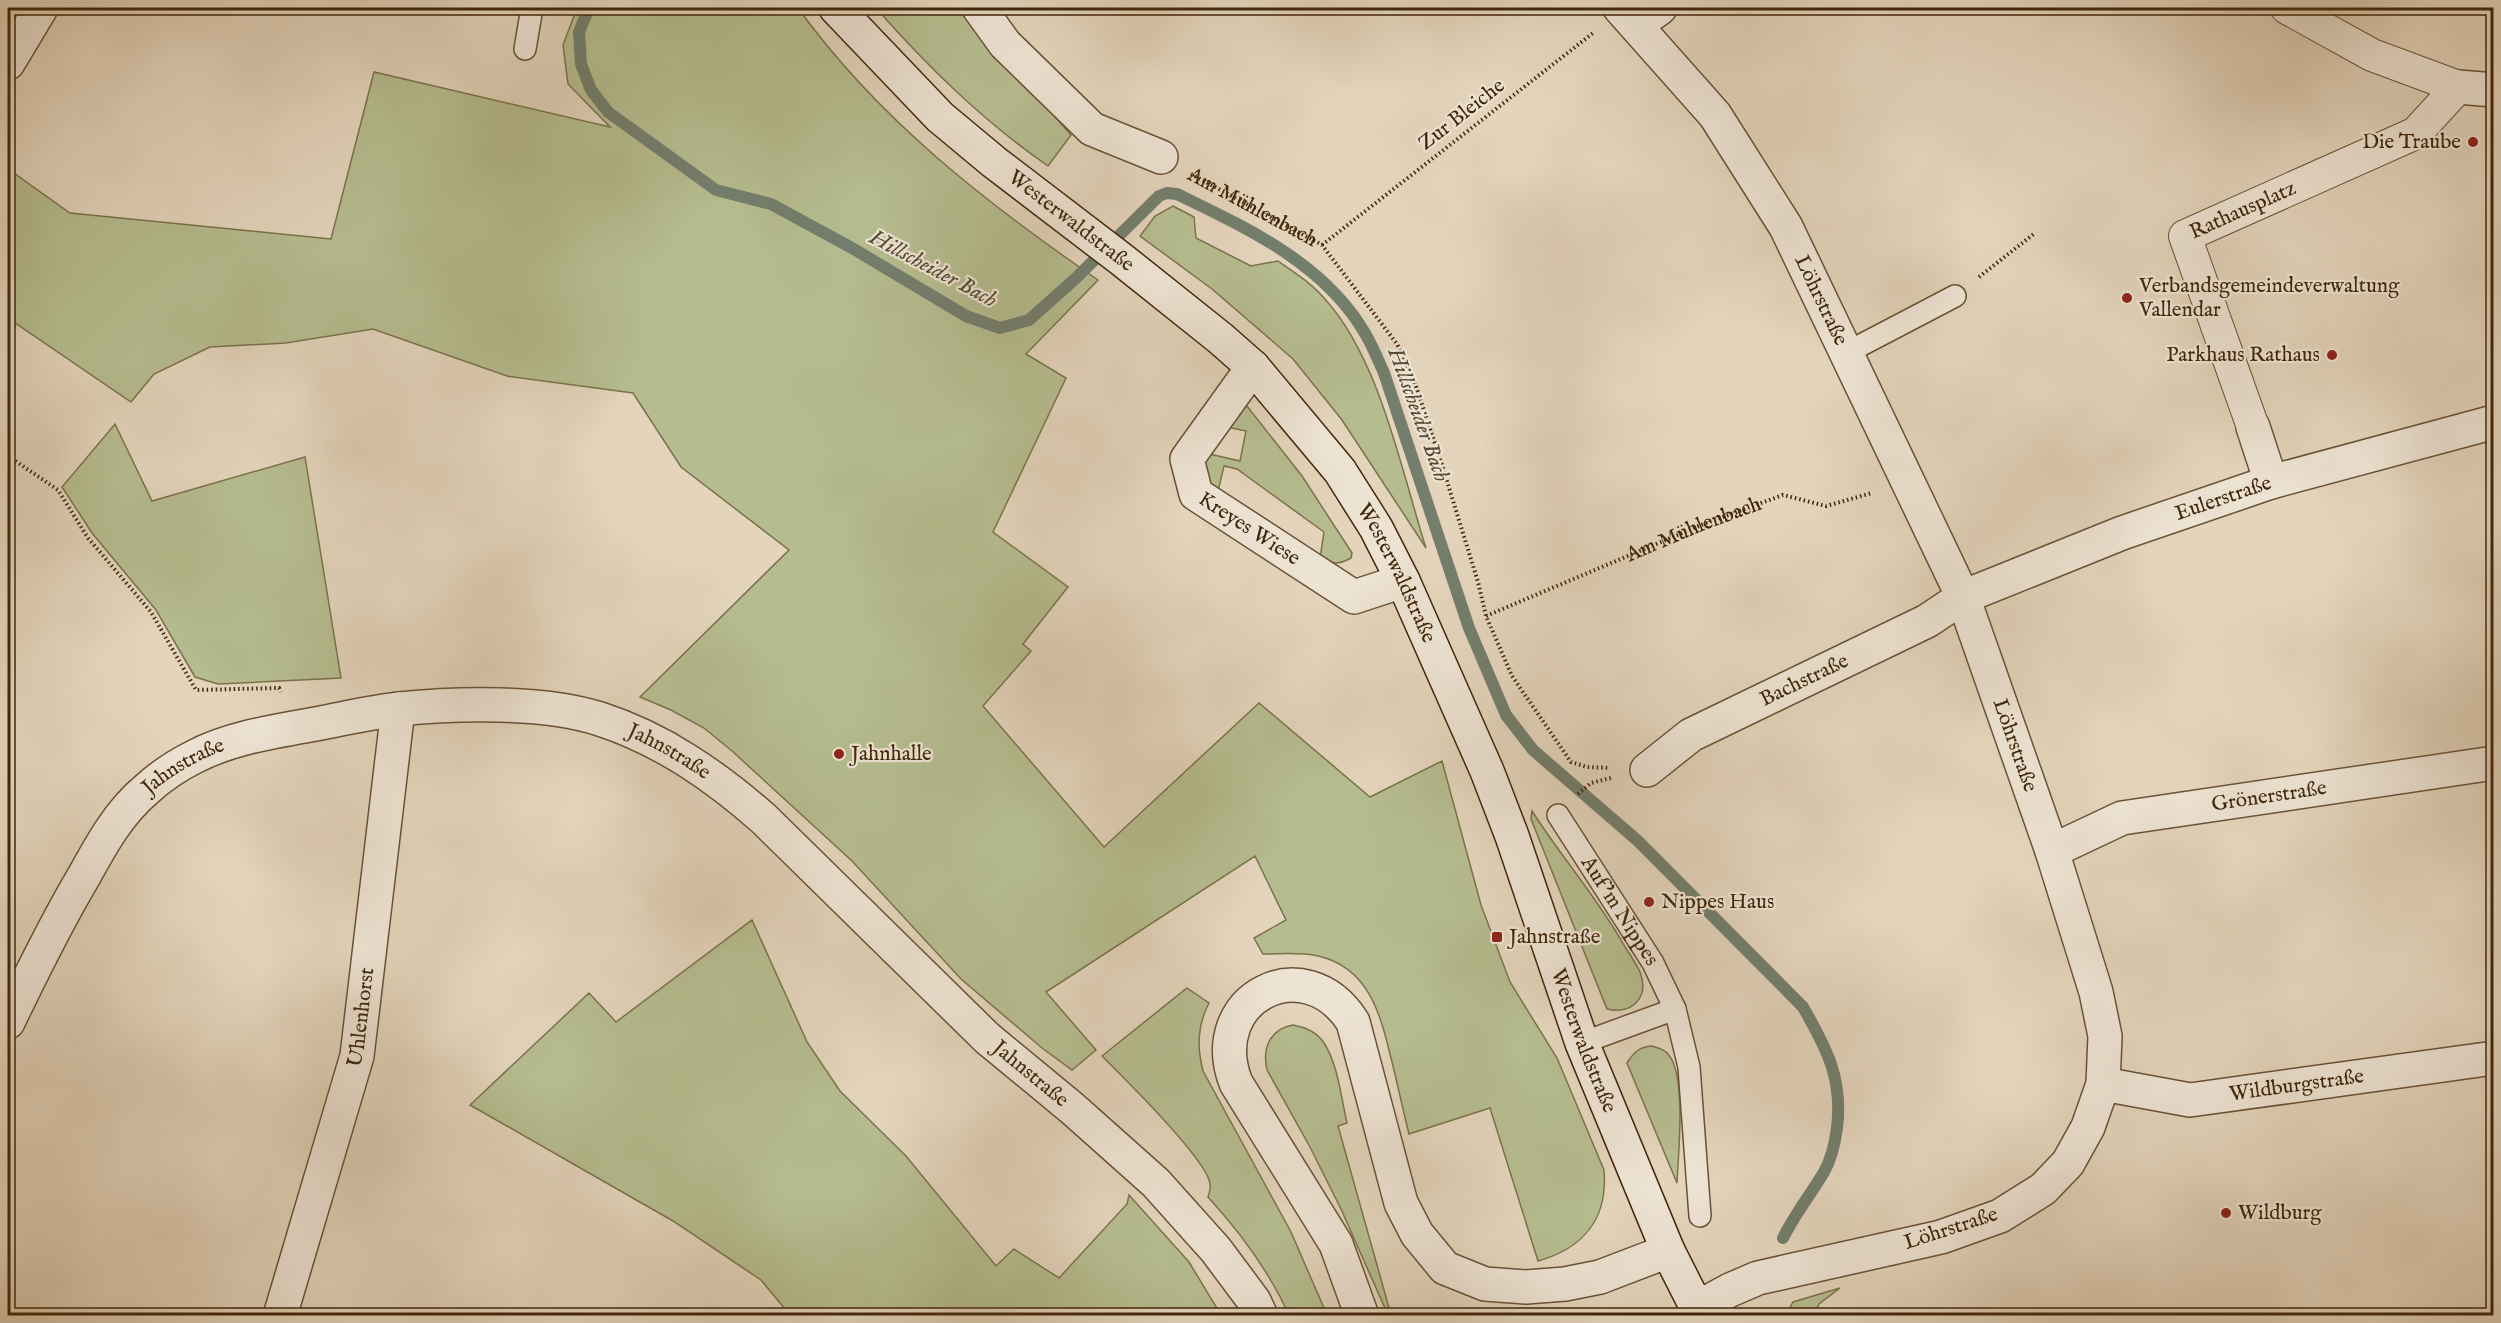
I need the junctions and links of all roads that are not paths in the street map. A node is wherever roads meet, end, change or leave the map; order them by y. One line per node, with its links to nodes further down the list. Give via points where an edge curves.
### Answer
1 (41, 8): 8 (street)
2 (532, 8): 7 (lane)
3 (836, 8): 14 (street, Westerwaldstraße, via 940,117)
4 (979, 8): 11 (street, via 1005,44 1092,129)
5 (2287, 8): 9 (street, via 2372,55)
6 (1635, 12): 13 (street, Löhrstraße, via 1715,115 1775,208)
7 (525, 49)
8 (8, 63)
9 (2458, 87): 10 (street); 16 (street, Rathausplatz, via 2416,133 2185,236)
10 (2493, 90)
11 (1161, 157)
12 (1955, 296): 13 (lane)
13 (1846, 353): 19 (street, Löhrstraße)
14 (1253, 367): 18 (street, Westerwaldstraße, via 1340,471 1376,528); 18 (street, Kreyes Wiese, via 1187,459 1196,494 1354,597)
15 (2493, 422): 17 (street, Eulerstraße)
16 (2261, 424): 17 (street, Rathausplatz)
17 (2271, 482): 19 (street, Eulerstraße, via 2122,533)
18 (1403, 582): 27 (street, Westerwaldstraße, via 1487,771)
19 (1963, 597): 22 (street, Bachstraße, via 1927,621 1692,735); 24 (street, Löhrstraße)
20 (398, 709): 26 (street, Jahnstraße, via 256,735 194,756 147,788 103,841 54,926); 33 (street, Uhlenhorst, via 357,1056); 34 (street, Jahnstraße, via 482,706 556,710 598,719 637,733 727,786 987,1038 1156,1183 1216,1250)
21 (2493, 763): 24 (street, Grönerstraße, via 2122,818)
22 (1647, 770)
23 (1558, 815): 25 (lane, Auf'm Nippes, via 1653,963)
24 (2052, 851): 29 (street, Löhrstraße, via 2096,992 2104,1036)
25 (1674, 1009): 27 (lane); 30 (lane, Auf'm Nippes, via 1689,1067)
26 (8, 1022)
27 (1582, 1043): 31 (street, Westerwaldstraße)
28 (2493, 1058): 29 (street, Wildburgstraße, via 2190,1100)
29 (2103, 1084): 32 (street, Löhrstraße, via 2088,1127 2068,1163 2043,1189 2000,1216 1941,1237 1758,1278 1730,1290)
30 (1700, 1216)
31 (1668, 1251): 32 (street, Westerwaldstraße); 35 (street, via 1600,1277 1526,1287 1485,1284 1445,1268 1418,1234 1401,1203 1353,1022 1331,996 1315,988 1273,988 1253,999 1234,1024 1228,1051 1230,1067 1236,1083 1336,1244)
32 (1699, 1312)
33 (280, 1316)
34 (1261, 1316)
35 (1362, 1316)

